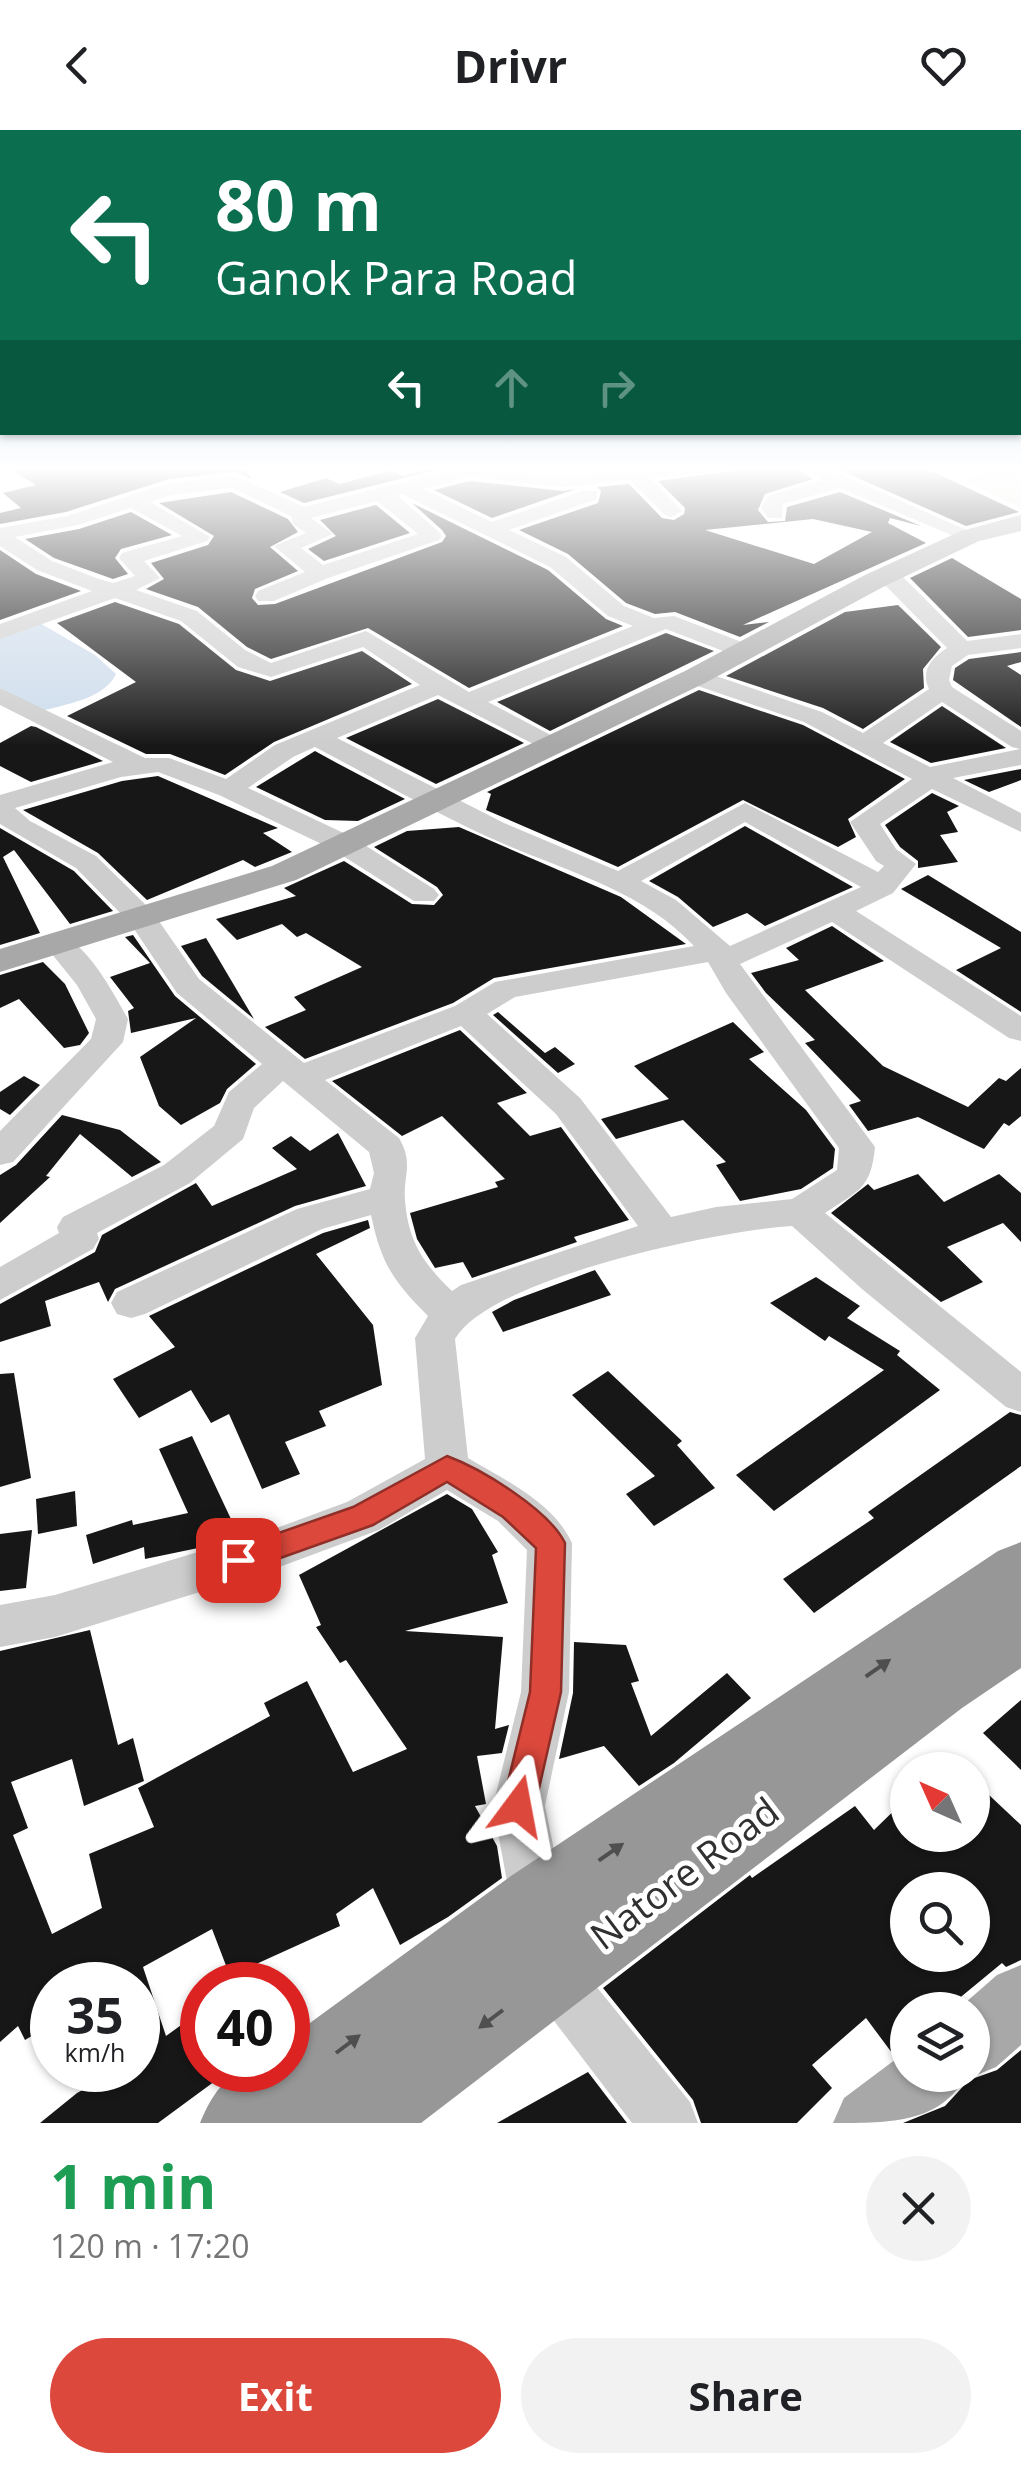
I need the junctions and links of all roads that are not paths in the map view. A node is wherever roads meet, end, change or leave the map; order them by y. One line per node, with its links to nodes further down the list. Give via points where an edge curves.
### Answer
1 (36, 560): 9 (street)
2 (132, 560): 9 (street, via 150,578)
3 (303, 560): 7 (street)
4 (359, 560): 7 (street)
5 (554, 560): 11 (street, via 616,612)
6 (918, 560): 8 (main road)
7 (320, 573): 10 (street)
8 (888, 574): 14 (street); 15 (main road)
9 (106, 591): 12 (street); 17 (street, via 193,618 236,658 273,671 366,638)
10 (266, 596)
11 (654, 626): 15 (street, via 666,621); 20 (street)
12 (0, 632)
13 (1021, 641): 14 (street)
14 (960, 649): 18 (street, via 941,663)
15 (744, 651): 16 (main road)
16 (695, 677): 23 (street, via 790,707); 24 (main road)
17 (439, 686): 20 (street); 22 (street)
18 (942, 691): 21 (street); 23 (street)
19 (0, 695): 26 (street)
20 (468, 701): 24 (street)
21 (1016, 733)
22 (316, 738): 28 (street, via 284,750); 29 (street)
23 (865, 744): 27 (street)
24 (551, 745): 29 (main road)
25 (1021, 758): 27 (street)
26 (139, 764): 28 (street, via 160,764); 30 (street)
27 (930, 775): 31 (street); 34 (street, via 864,822 886,855 902,864)
28 (229, 789): 32 (street)
29 (436, 799): 32 (main road); 33 (street)
30 (0, 807): 37 (street, via 20,827 86,862)
31 (1021, 824)
32 (342, 843): 35 (street); 37 (main road, via 284,873)
33 (620, 882): 34 (street, via 745,811); 39 (street)
34 (882, 887): 36 (street)
35 (424, 896)
36 (835, 911): 39 (street); 42 (street)
37 (141, 917): 38 (main road); 43 (street, via 188,986)
38 (58, 943): 40 (main road); 44 (street, via 112,1019 107,1042)
39 (722, 955): 41 (street, via 506,990); 46 (street, via 858,1147 854,1176)
40 (0, 961)
41 (466, 1013): 43 (street); 47 (street, via 568,1106)
42 (1021, 1031)
43 (292, 1071): 45 (street, via 386,1147 392,1173); 48 (street, via 241,1098 230,1114 230,1131 177,1174 76,1227 80,1238)
44 (0, 1152)
45 (386, 1198): 49 (street, via 310,1219); 50 (street, via 408,1272)
46 (800, 1212): 47 (street); 51 (street)
47 (661, 1230): 50 (street, via 475,1295)
48 (0, 1285)
49 (131, 1302)
50 (450, 1313): 52 (street, via 435,1338)
51 (1021, 1395)
52 (447, 1468): 54 (street, via 363,1516 274,1549 55,1616); 56 (street, via 514,1508 550,1543 545,1692 518,1806)
53 (1021, 1571): 56 (highway, one-way to 53)
54 (0, 1626)
55 (1021, 1630): 57 (highway, Natore Road)
56 (538, 1902): 61 (highway, one-way to 56)
57 (551, 1973): 62 (highway, Natore Road, one-way to 62); 63 (street)
58 (1021, 1999): 59 (main road)
59 (990, 2027)
60 (910, 2092): 64 (main road)
61 (242, 2123)
62 (352, 2123)
63 (669, 2123)
64 (870, 2123)

